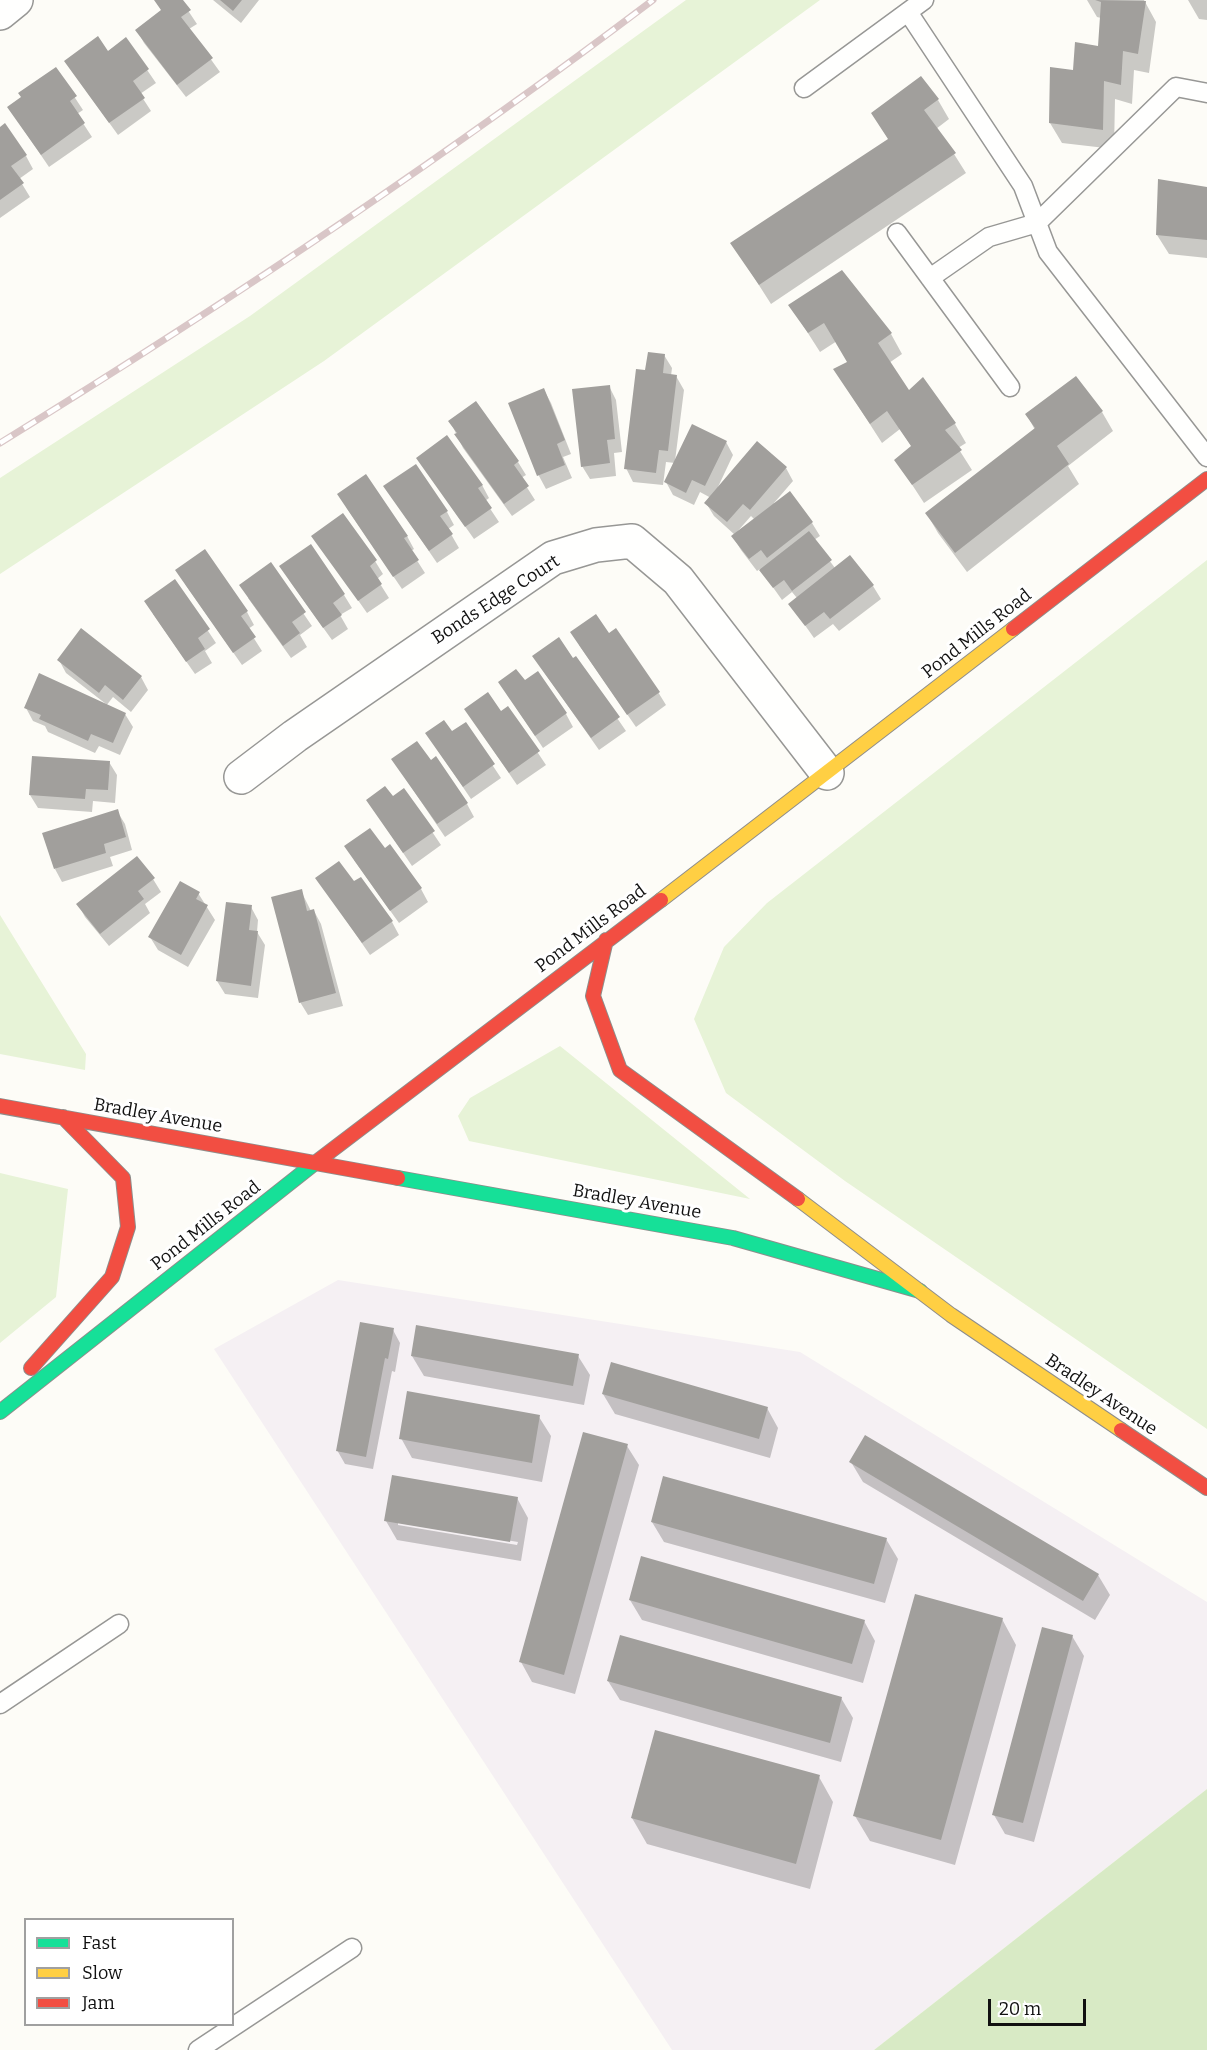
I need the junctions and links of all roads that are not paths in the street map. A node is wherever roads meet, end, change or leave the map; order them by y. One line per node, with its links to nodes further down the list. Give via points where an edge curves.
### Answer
1 (16, 0): 4 (street)
2 (924, 0): 3 (lane)
3 (908, 12): 5 (lane); 7 (lane, via 1023,186)
4 (0, 13)
5 (804, 88)
6 (1207, 93): 7 (lane, via 1176,87)
7 (1037, 223): 9 (lane, via 989,237); 11 (lane, via 1048,252)
8 (897, 233): 9 (lane)
9 (930, 278): 10 (lane)
10 (1010, 387)
11 (1207, 457)
12 (1207, 479): 13 (main road, Pond Mills Road)
13 (827, 773): 14 (street, Bonds Edge Court, via 678,580 632,541 596,545 553,558); 15 (main road, Pond Mills Road)
14 (241, 777)
15 (606, 940): 18 (main road, Pond Mills Road); 19 (main road, via 593,996 620,1070)
16 (0, 1106): 17 (main road, Bradley Avenue)
17 (63, 1117): 18 (main road, Bradley Avenue); 20 (main road, via 123,1178 128,1227 112,1277)
18 (315, 1163): 19 (main road, Bradley Avenue, via 733,1238); 21 (main road, Pond Mills Road)
19 (920, 1291): 22 (main road, Bradley Avenue)
20 (0, 1402)
21 (0, 1412)
22 (1207, 1488)
23 (119, 1624): 24 (lane)
24 (0, 1704)
25 (352, 1948): 26 (lane)
26 (198, 2050)

